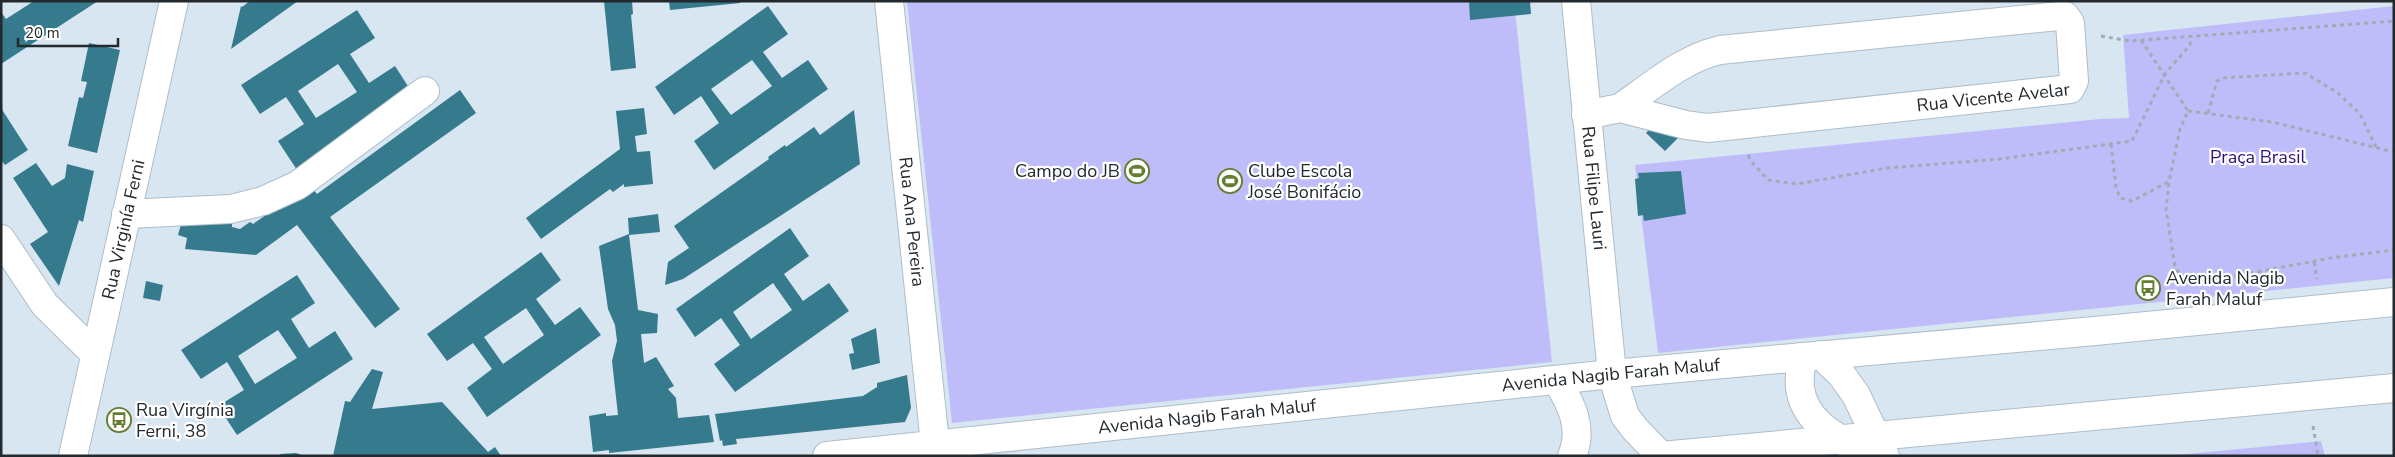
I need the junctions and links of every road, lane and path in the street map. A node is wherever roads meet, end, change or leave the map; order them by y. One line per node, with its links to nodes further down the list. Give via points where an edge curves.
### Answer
1 (174, 1): 19 (street, Rua Virginía Ferni)
2 (889, 1): 29 (street, Rua Ana Pereira)
3 (1576, 1): 13 (street, Rua Filipe Lauri)
4 (2394, 21): 6 (path)
5 (2070, 30): 7 (path, via 2130,41); 10 (street, Rua Vicente Avelar, via 2069,20 2059,16 1720,50 1700,55 1680,66); 14 (street, Rua Vicente Avelar, via 2074,81 2070,90)
6 (2191, 36): 7 (path); 8 (path, via 2190,46)
7 (2141, 40): 8 (path)
8 (2165, 74): 11 (path); 15 (path, via 2132,141)
9 (425, 91): 19 (street, via 298,185 263,201 231,210)
10 (1620, 108): 13 (street, Rua Vicente Avelar); 14 (street, Rua Vicente Avelar, via 1686,126)
11 (2188, 111): 12 (path); 18 (path, via 2180,129)
12 (2208, 113): 16 (path, via 2272,122); 16 (path, via 2217,81 2224,78 2305,74 2338,93 2360,114)
13 (1586, 115): 25 (street, Rua Filipe Lauri)
14 (1734, 125): 15 (path, via 1751,161 1768,180 1797,184 1888,168 2008,158)
15 (2111, 144): 18 (path, via 2120,198 2132,202)
16 (2376, 147): 17 (path)
17 (2394, 152)
18 (2169, 182): 21 (path, via 2166,209 2175,267 2192,284 2331,258)
19 (126, 214): 23 (street, Rua Virginía Ferni)
20 (1, 239): 23 (street, via 45,305)
21 (2394, 250)
22 (2394, 302): 24 (street, Avenida Nagib Farah Maluf)
23 (95, 354): 31 (street, Rua Virginía Ferni)
24 (1811, 356): 25 (street, Avenida Nagib Farah Maluf); 28 (street, via 1800,389 1808,413 1822,428); 30 (street, via 1841,374 1856,395)
25 (1612, 374): 26 (street, Avenida Nagib Farah Maluf); 34 (street, Rua Filipe Lauri, via 1625,416)
26 (1557, 380): 29 (street, Avenida Nagib Farah Maluf); 33 (street, via 1577,422 1576,446)
27 (2394, 388): 30 (street)
28 (1842, 440): 30 (street); 34 (street)
29 (935, 444): 32 (street, Avenida Nagib Farah Maluf)
30 (1876, 449)
31 (73, 456)
32 (827, 456)
33 (1572, 456)
34 (1661, 456)

